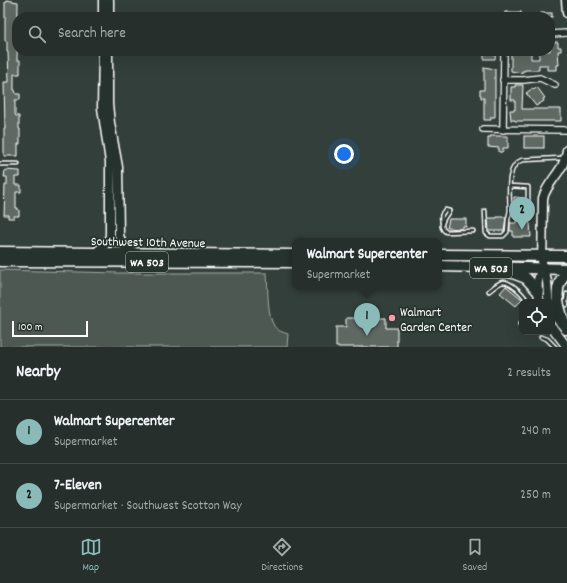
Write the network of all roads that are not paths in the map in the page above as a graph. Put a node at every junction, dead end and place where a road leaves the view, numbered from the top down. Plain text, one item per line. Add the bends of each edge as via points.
1 (103, 0) edge
2 (109, 0) edge
3 (566, 0) edge
4 (103, 12) edge
5 (108, 12) edge
6 (567, 13) edge
7 (567, 33) edge
8 (555, 34) edge
9 (103, 56) edge
10 (108, 56) edge
11 (504, 56) edge
12 (503, 80) junction
13 (555, 84) dead end
14 (483, 130) dead end
15 (503, 130) junction
16 (567, 130) edge
17 (567, 155) edge
18 (0, 164) edge
19 (18, 164) dead end
20 (510, 186) junction
21 (449, 211) dead end
22 (485, 211) dead end
23 (510, 211) junction
24 (473, 232) dead end
25 (0, 252) edge
26 (95, 253) junction
27 (137, 254) junction
28 (292, 255) edge
29 (442, 255) edge
30 (542, 256) junction
31 (567, 256) edge
32 (0, 261) edge
33 (292, 262) edge
34 (442, 266) edge
35 (498, 268) junction
36 (542, 269) junction
37 (567, 271) edge
38 (489, 291) dead end
39 (538, 291) junction
40 (567, 294) edge
41 (525, 299) edge
42 (539, 299) edge
43 (548, 299) edge
44 (567, 305) edge
45 (555, 315) edge
46 (566, 330) edge
47 (555, 331) edge
48 (541, 337) dead end
49 (555, 347) edge
50 (567, 347) edge

1 - 4 street
2 - 5 street
3 - 6 street
7 - 8 street
9 - 26 street via 102,108 110,162 110,235 108,242
10 - 27 street via 108,104 118,167 119,236 122,244
11 - 12 street
12 - 13 street via 540,78
12 - 15 street
14 - 15 street
15 - 16 street
17 - 20 lane via 559,159 519,160 512,168
17 - 30 street via 544,193
18 - 19 lane
20 - 23 lane
20 - 23 lane via 528,187 528,212
21 - 24 lane via 442,222 442,228 446,232
22 - 23 lane via 485,231 490,236 506,234
25 - 26 highway, Southwest 10th Avenue / WA 503
26 - 27 highway, Southwest 10th Avenue / WA 503
27 - 28 highway, Southwest 10th Avenue / WA 503
29 - 30 highway, WA 503
30 - 31 highway, WA 503
30 - 36 street
32 - 33 highway, Southwest 10th Avenue / WA 503
34 - 35 highway, WA 503
35 - 36 highway, WA 503
35 - 39 highway via 523,276
36 - 37 highway, WA 503
36 - 39 street via 538,276
36 - 43 street via 547,276
37 - 46 highway via 560,281 557,294
38 - 41 lane via 499,283 508,283
39 - 42 street
40 - 44 lane
45 - 46 street
47 - 50 street
48 - 49 lane

